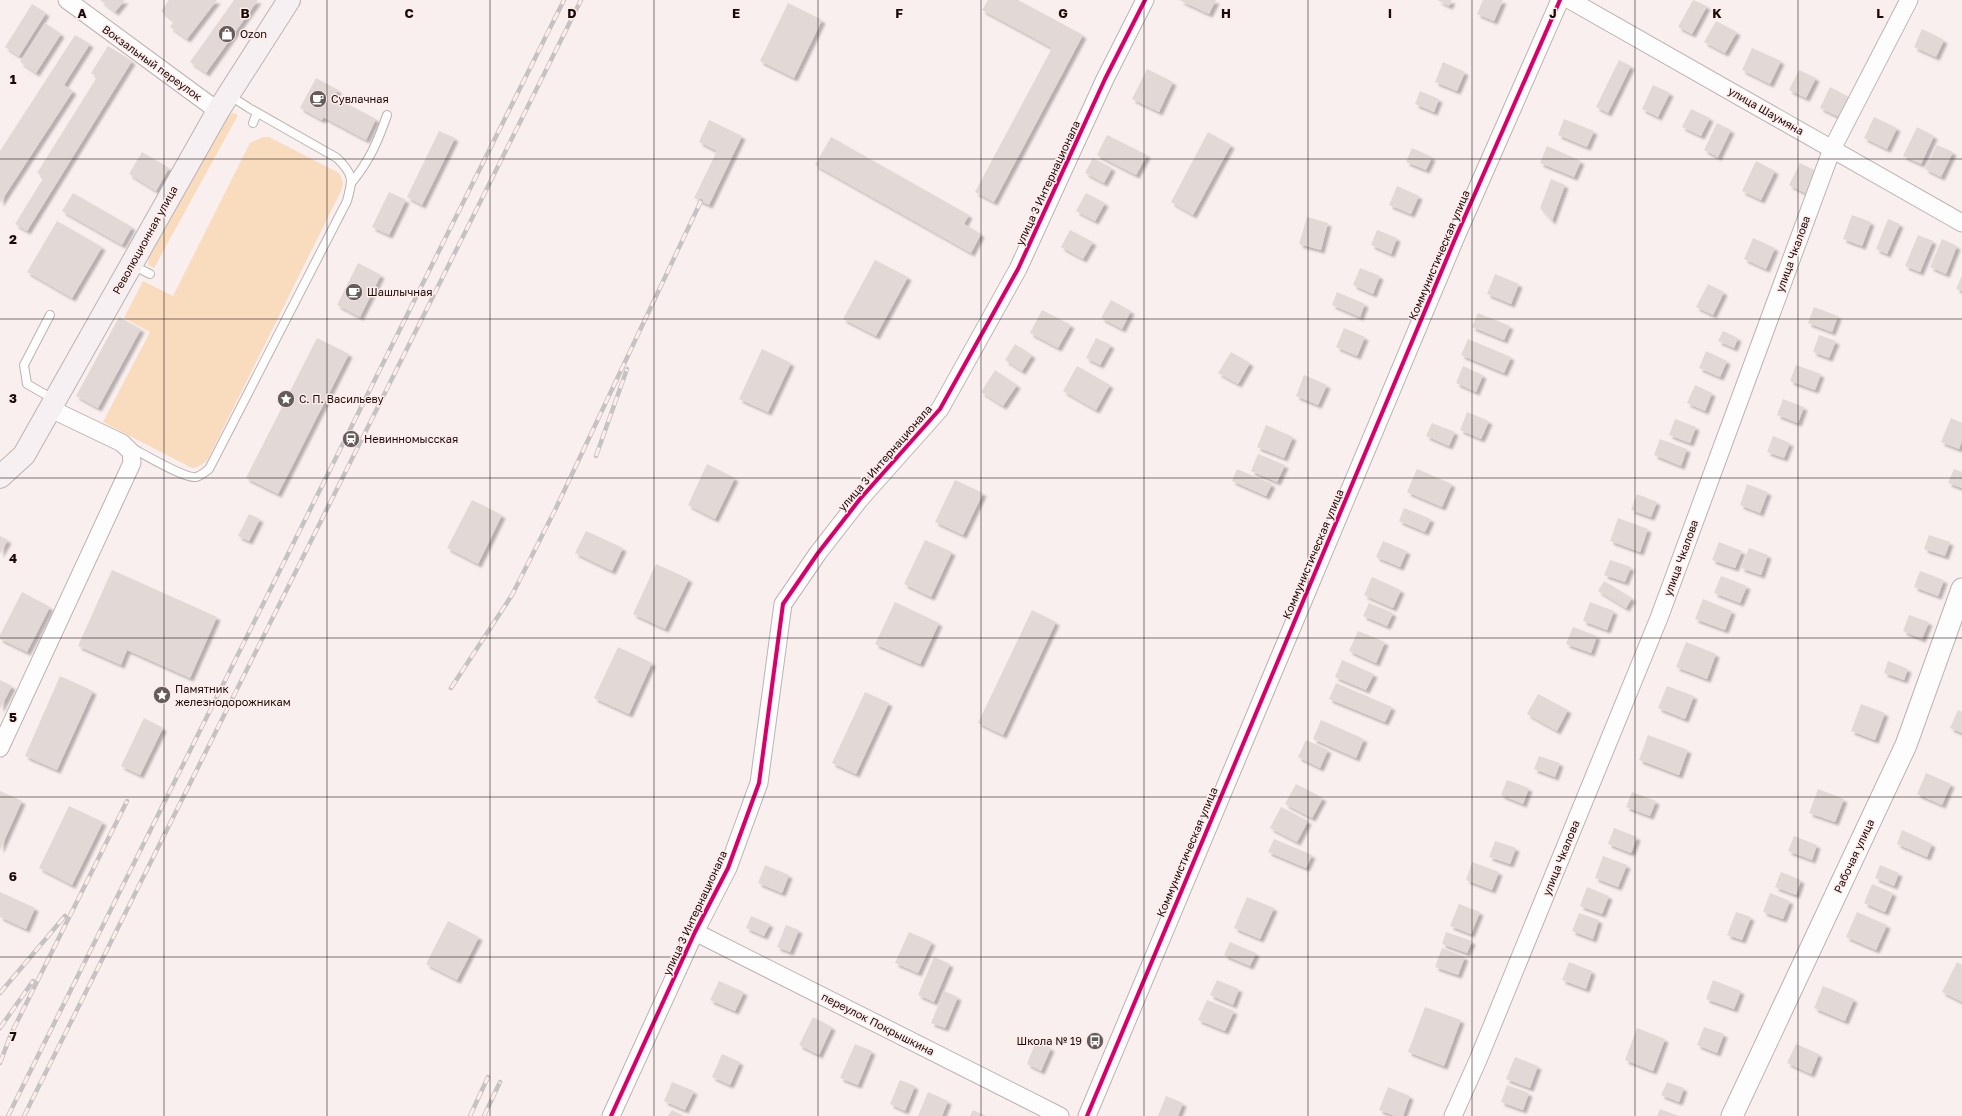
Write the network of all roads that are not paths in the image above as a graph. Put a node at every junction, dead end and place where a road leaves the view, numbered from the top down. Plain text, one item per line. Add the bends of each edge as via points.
1 (67, 0) edge
2 (289, 0) edge
3 (1145, 0) edge
4 (1560, 0) edge
5 (1570, 0) edge
6 (1909, 0) edge
7 (223, 103) junction
8 (257, 113) junction
9 (387, 115) dead end
10 (253, 123) dead end
11 (1832, 149) junction
12 (352, 182) junction
13 (1962, 222) edge
14 (131, 264) junction
15 (150, 274) dead end
16 (50, 315) dead end
17 (53, 405) junction
18 (122, 443) junction
19 (0, 477) edge
20 (1962, 589) edge
21 (0, 748) edge
22 (695, 932) junction
23 (612, 1116) edge
24 (1060, 1116) edge
25 (1087, 1116) edge
26 (1453, 1116) edge
27 (1732, 1116) edge

1 - 7 street, Вокзальный переулок
2 - 7 main road, Революционная улица
3 - 22 street, улица 3 Интернационала via 1105,79 1018,269 940,409 860,499 783,604 758,783 728,868
4 - 25 street, Коммунистическая улица via 1452,246
5 - 11 street, улица Шаумяна
6 - 11 street, улица Чкалова
7 - 8 lane
7 - 14 main road, Революционная улица
8 - 10 lane
8 - 12 lane via 337,158 348,169
9 - 12 lane via 374,150
11 - 13 street, улица Шаумяна
11 - 26 street, улица Чкалова via 1659,618
12 - 18 lane via 347,201 209,469 195,477 184,475
14 - 15 lane
14 - 17 main road, Революционная улица
16 - 17 lane via 24,366 27,384
17 - 18 street
17 - 19 main road, Революционная улица via 24,455
18 - 21 street via 131,452 132,463
20 - 27 street, Рабочая улица via 1906,745
22 - 23 street, улица 3 Интернационала
22 - 24 street, переулок Покрышкина

